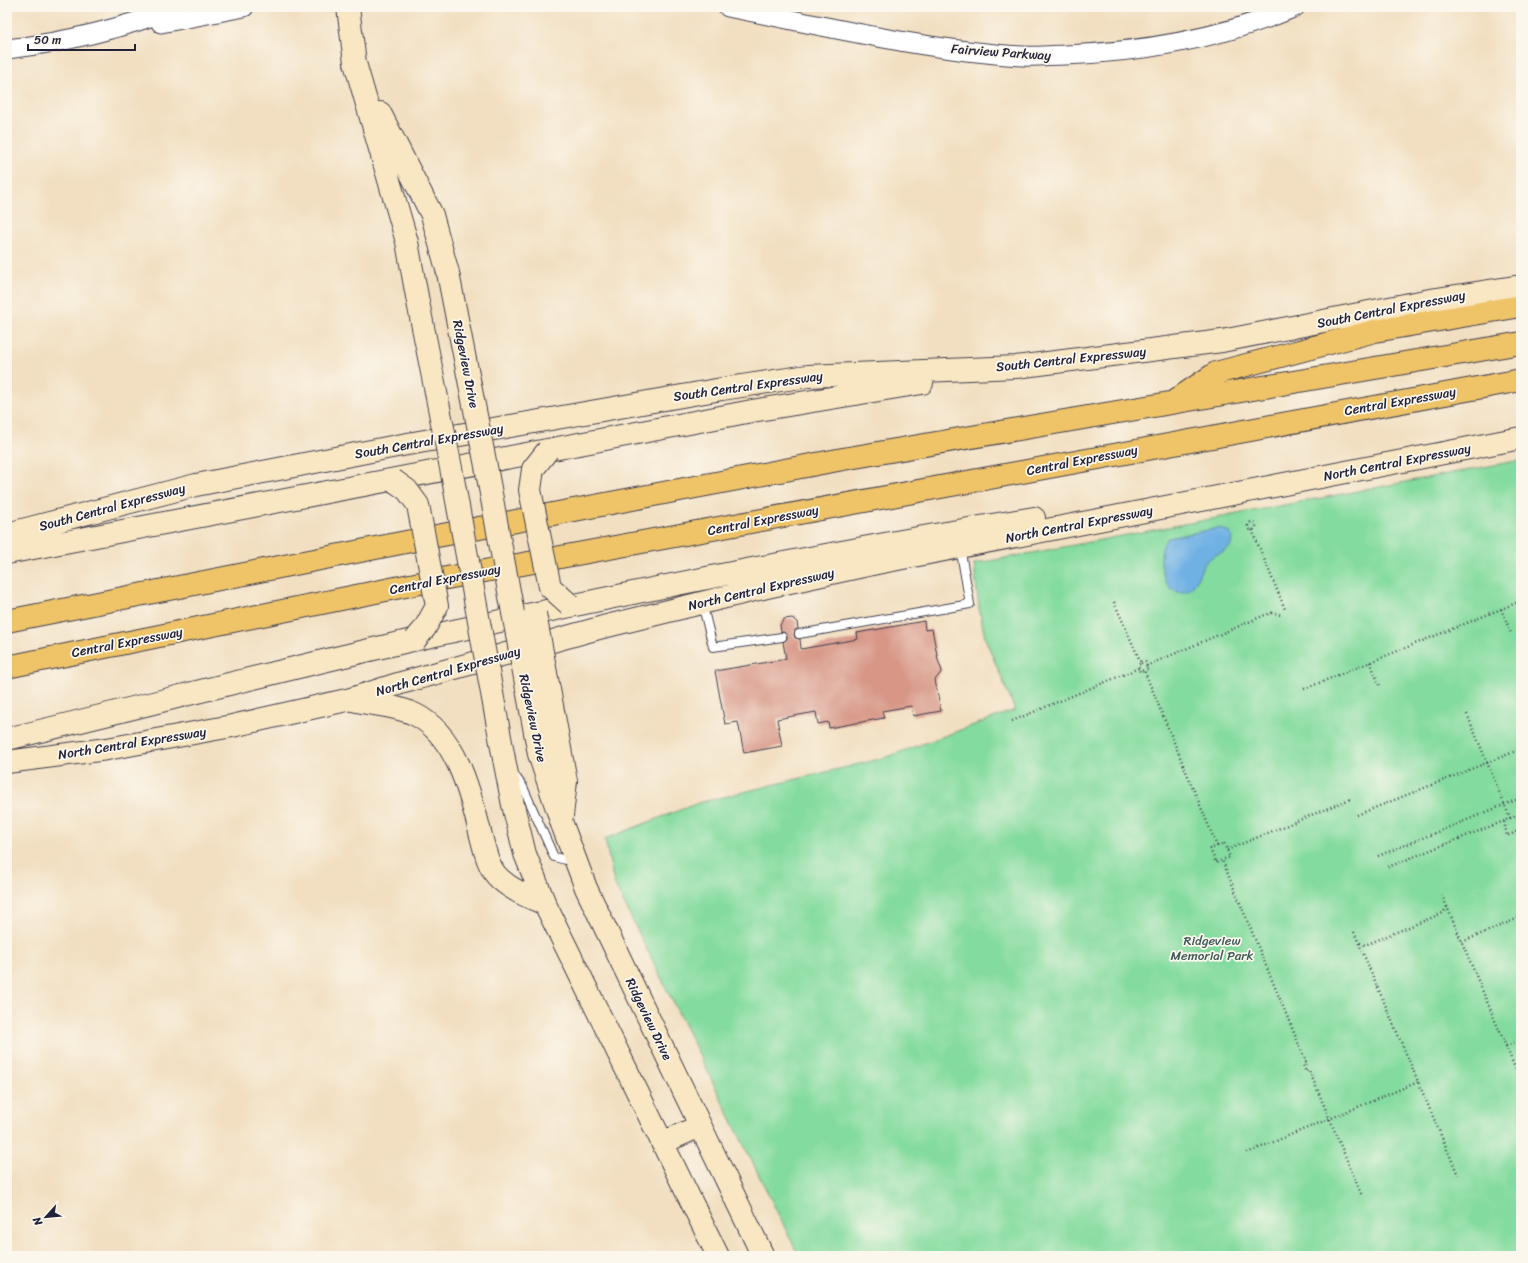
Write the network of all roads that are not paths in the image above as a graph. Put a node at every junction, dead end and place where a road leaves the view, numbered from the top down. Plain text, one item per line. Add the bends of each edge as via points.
1 (178, 7) edge
2 (244, 7) edge
3 (348, 7) edge
4 (728, 7) edge
5 (1295, 7) edge
6 (93, 35) junction
7 (7, 49) edge
8 (355, 63) junction
9 (1521, 286) edge
10 (1521, 306) edge
11 (1521, 343) edge
12 (1016, 367) junction
13 (1521, 380) edge
14 (1171, 404) junction
15 (1521, 438) edge
16 (548, 450) junction
17 (485, 461) junction
18 (451, 468) junction
19 (393, 480) junction
20 (1199, 500) junction
21 (7, 534) edge
22 (960, 547) junction
23 (7, 553) edge
24 (702, 603) junction
25 (570, 605) junction
26 (535, 614) junction
27 (514, 618) junction
28 (7, 620) edge
29 (480, 626) junction
30 (799, 634) dead end
31 (782, 637) dead end
32 (415, 640) junction
33 (7, 667) edge
34 (352, 699) junction
35 (7, 739) edge
36 (504, 759) junction
37 (7, 762) edge
38 (562, 824) junction
39 (576, 862) junction
40 (545, 904) junction
41 (700, 1126) junction
42 (662, 1144) junction
43 (718, 1256) edge
44 (763, 1256) edge

1 - 6 street via 139,22
2 - 6 street
3 - 8 main road, Ridgeview Drive
4 - 5 street, Fairview Parkway via 920,44 1031,56 1086,54 1150,47 1236,29
6 - 7 street
8 - 17 main road, Ridgeview Drive, bridge via 432,216 448,273
8 - 18 main road, Ridgeview Drive, bridge via 407,242
9 - 12 main road, South Central Expressway via 1430,300 1222,341
10 - 14 highway via 1375,331 1216,373
11 - 14 highway
12 - 16 main road via 752,411
12 - 21 main road, South Central Expressway via 808,376 722,388 196,485
13 - 33 highway, Central Expressway via 425,582
14 - 28 highway via 820,463
15 - 20 main road, North Central Expressway
16 - 17 main road
16 - 25 main road, bridge via 533,469 530,490 550,587
17 - 18 main road
17 - 27 main road, Ridgeview Drive, bridge
18 - 19 main road
18 - 29 main road, Ridgeview Drive, bridge
19 - 23 main road
19 - 32 main road, bridge via 407,490 418,505 437,606
20 - 22 main road, North Central Expressway
20 - 25 main road via 1132,502 926,535
22 - 24 main road, North Central Expressway via 767,586
22 - 30 lane via 970,604
24 - 31 lane via 713,647
24 - 34 main road, North Central Expressway via 588,631
25 - 26 main road
26 - 27 main road
26 - 38 main road, bridge via 566,781
27 - 29 main road
27 - 38 main road, Ridgeview Drive, bridge via 539,754
29 - 32 main road
29 - 36 main road, Ridgeview Drive, bridge
32 - 35 main road
34 - 37 main road, North Central Expressway via 232,726 107,749
34 - 40 main road via 392,706 415,714 434,729 451,750 474,809 486,857 498,879 517,892
36 - 39 lane via 523,787 554,857
36 - 40 main road, Ridgeview Drive via 525,854
38 - 39 main road, Ridgeview Drive
39 - 41 main road, Ridgeview Drive via 586,888
40 - 42 main road, Ridgeview Drive
41 - 42 main road
41 - 44 main road, Ridgeview Drive
42 - 43 main road, Ridgeview Drive

